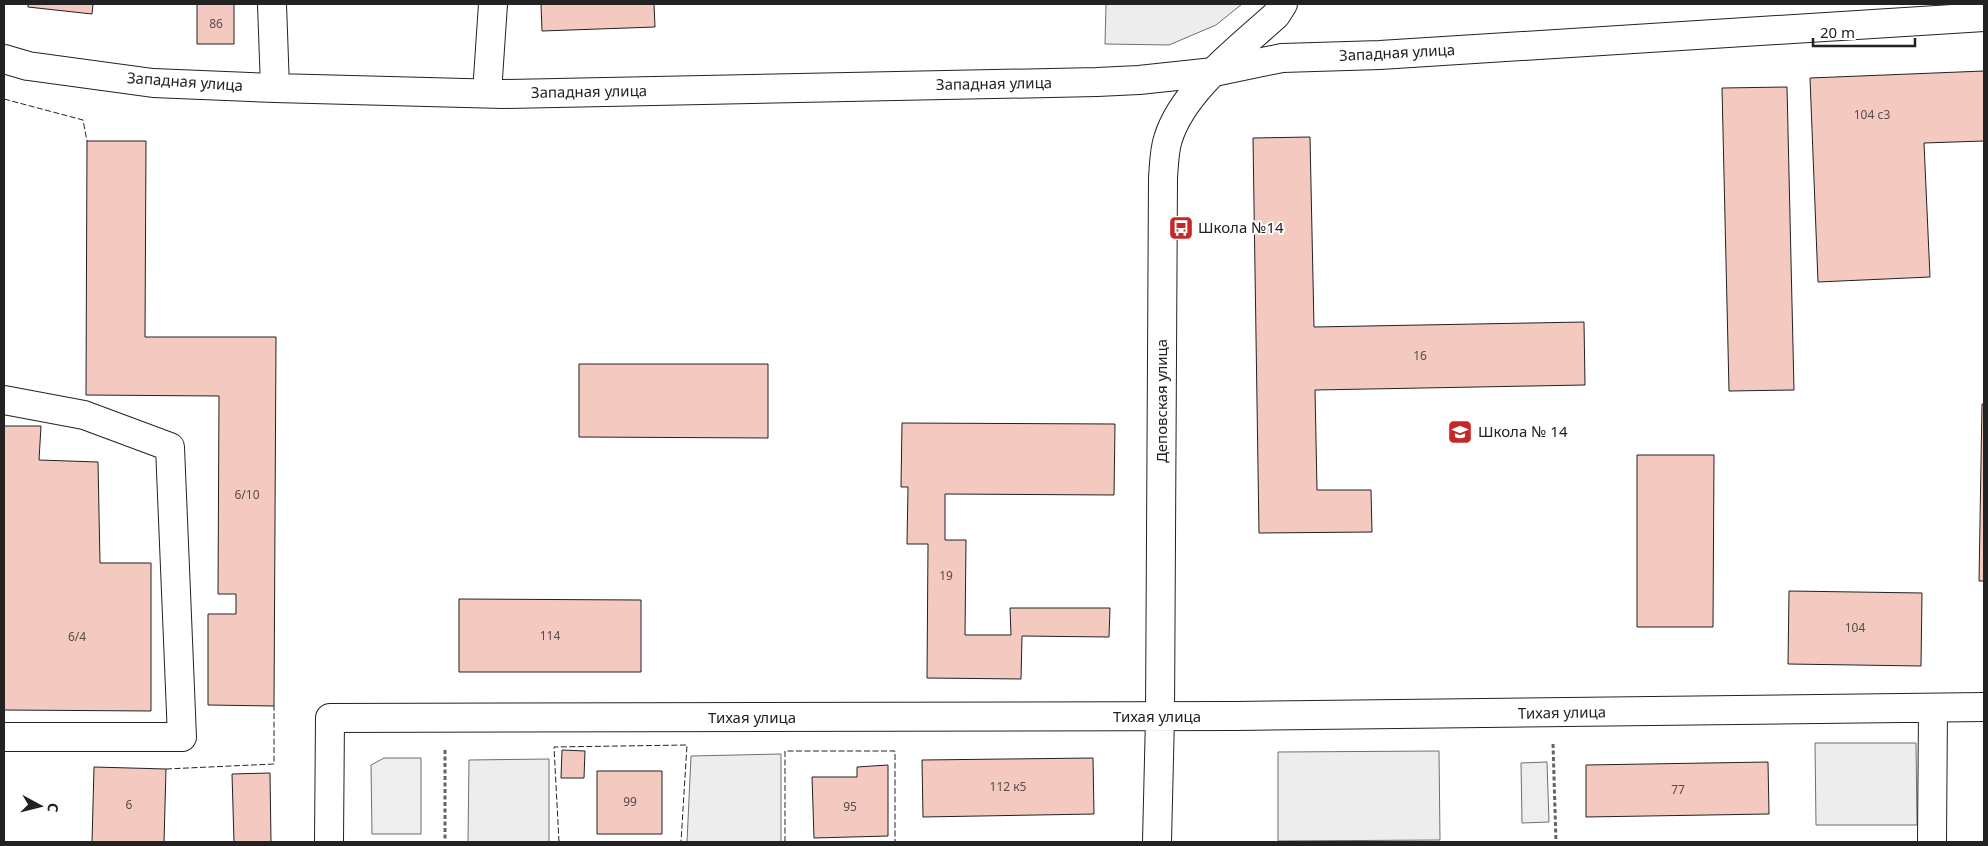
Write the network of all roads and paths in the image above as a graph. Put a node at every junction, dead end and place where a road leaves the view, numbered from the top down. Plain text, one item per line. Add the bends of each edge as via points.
1 (272, 4) edge
2 (493, 4) edge
3 (1283, 4) edge
4 (1984, 18) edge
5 (4, 59) edge
6 (1214, 72) junction
7 (275, 88) junction
8 (487, 93) junction
9 (4, 400) edge
10 (1984, 707) edge
11 (1933, 708) junction
12 (1160, 717) junction
13 (4, 737) edge
14 (1553, 744) dead end
15 (445, 748) dead end
16 (330, 842) edge
17 (445, 842) edge
18 (1157, 842) edge
19 (1556, 842) edge
20 (1932, 842) edge

1 - 7 street
2 - 8 street
3 - 6 street, Деповская улица via 1276,15
4 - 6 street, Западная улица via 1403,54 1282,58
5 - 7 street, Западная улица via 28,66 153,82
6 - 8 street, Западная улица via 1139,80
6 - 12 street, Деповская улица via 1181,110 1168,140 1163,178
7 - 8 street, Западная улица
9 - 13 street via 84,415 170,447 182,737
10 - 11 street, Тихая улица
11 - 12 street, Тихая улица
11 - 20 street
12 - 16 street, Тихая улица via 330,718
12 - 18 street, Деповская улица
14 - 19 path
15 - 17 path

